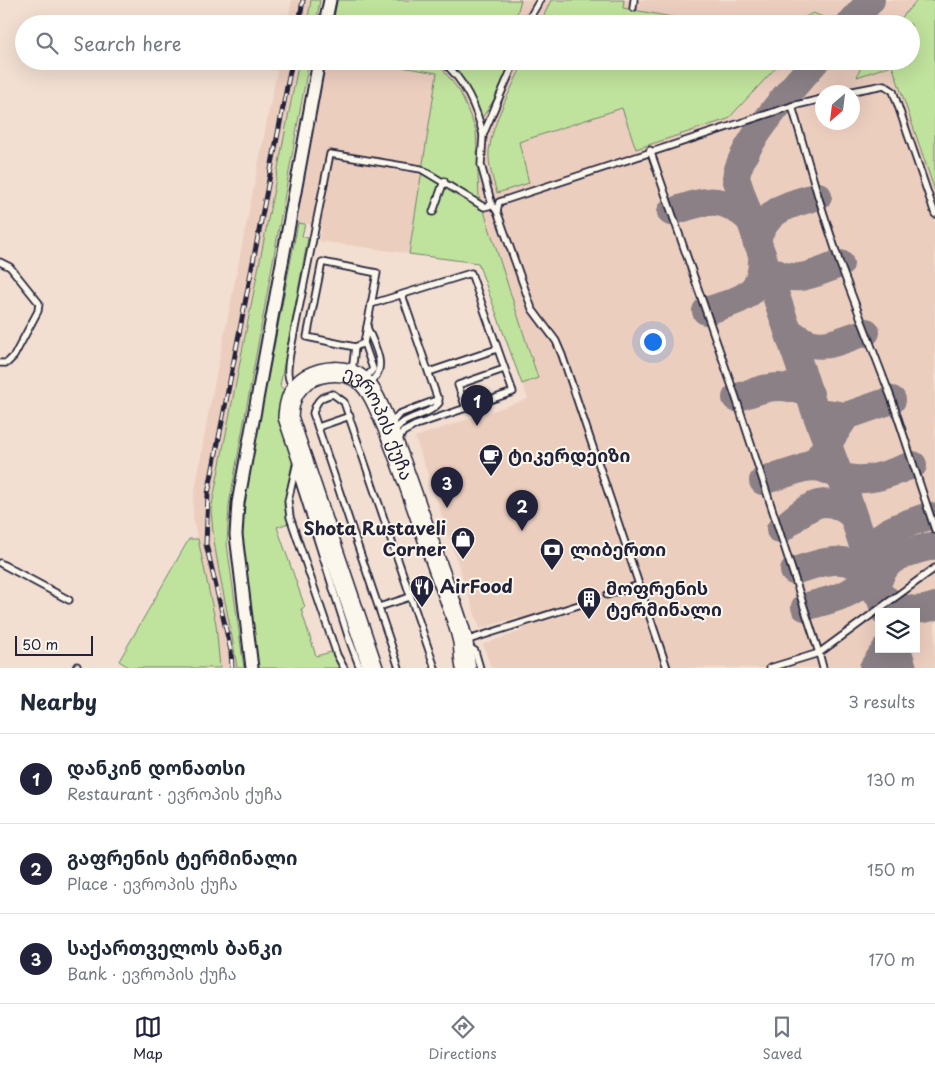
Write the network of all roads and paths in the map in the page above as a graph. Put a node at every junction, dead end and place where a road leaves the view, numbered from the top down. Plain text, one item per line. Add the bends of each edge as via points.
1 (330, 0) edge
2 (540, 0) edge
3 (634, 0) edge
4 (633, 8) dead end
5 (327, 15) edge
6 (531, 15) edge
7 (316, 70) edge
8 (450, 70) edge
9 (511, 70) edge
10 (860, 90) edge
11 (815, 100) edge
12 (792, 106) junction
13 (483, 135) junction
14 (650, 150) junction
15 (444, 181) junction
16 (492, 205) junction
17 (497, 211) junction
18 (433, 212) dead end
19 (935, 214) edge
20 (0, 262) edge
21 (402, 295) junction
22 (371, 304) junction
23 (367, 327) junction
24 (364, 343) junction
25 (355, 348) junction
26 (498, 349) junction
27 (0, 363) edge
28 (504, 369) junction
29 (429, 372) junction
30 (360, 380) junction
31 (295, 390) junction
32 (439, 399) junction
33 (466, 408) junction
34 (350, 416) junction
35 (318, 427) junction
36 (392, 438) junction
37 (299, 451) junction
38 (296, 472) junction
39 (935, 530) edge
40 (0, 563) edge
41 (935, 568) edge
42 (640, 585) junction
43 (410, 596) junction
44 (607, 596) dead end
45 (69, 600) dead end
46 (588, 602) dead end
47 (379, 607) junction
48 (463, 642) junction
49 (819, 653) junction
50 (252, 668) edge
51 (344, 668) edge
52 (360, 668) edge
53 (373, 668) edge
54 (399, 668) edge
55 (435, 668) edge
56 (466, 668) edge
57 (480, 668) edge
58 (667, 668) edge
59 (770, 668) edge
60 (824, 668) edge

1 - 5 street
2 - 6 lane
3 - 4 lane
7 - 50 street via 238,503 236,536
8 - 13 lane via 467,91
9 - 13 lane
10 - 19 lane via 884,85 893,91
11 - 12 lane
12 - 14 lane
12 - 39 lane via 840,264 892,400
13 - 16 lane via 481,165
14 - 17 lane via 499,202
14 - 49 lane via 736,398
15 - 16 lane via 484,207
15 - 18 lane
15 - 31 lane via 421,169 330,154 290,353 289,382
16 - 17 lane
17 - 42 lane via 532,309 556,341 562,355
20 - 27 lane via 10,267 39,303 38,311 14,356 7,363
21 - 22 lane
21 - 26 lane via 471,273
21 - 29 lane
22 - 23 lane
22 - 25 lane via 377,273 322,262 307,337
23 - 24 lane
23 - 30 lane via 380,366 378,377
24 - 25 lane
24 - 30 lane via 373,369
25 - 30 lane via 354,364
26 - 28 lane
26 - 29 lane
28 - 33 lane via 458,385
28 - 33 lane via 513,392
29 - 32 lane
30 - 31 main road, ევროპის ქუჩა via 328,372 314,375
30 - 36 main road, ევროპის ქუჩა via 378,405
31 - 37 main road via 288,402 288,417
32 - 36 lane via 433,410 402,422
32 - 36 lane via 399,414
33 - 36 lane via 409,428 399,438
34 - 35 lane
34 - 35 lane via 344,402 333,394 321,397 314,413
34 - 43 lane
35 - 47 lane
36 - 48 main road, ევროპის ქუჩა
37 - 38 lane
37 - 53 main road
38 - 51 lane via 288,501 290,517
38 - 52 lane
40 - 45 lane
41 - 49 lane
42 - 44 lane
42 - 58 lane
43 - 47 lane
43 - 55 lane
46 - 48 lane
47 - 54 lane
48 - 56 main road, ევროპის ქუჩა
48 - 57 lane via 475,651
49 - 59 lane
49 - 60 lane

